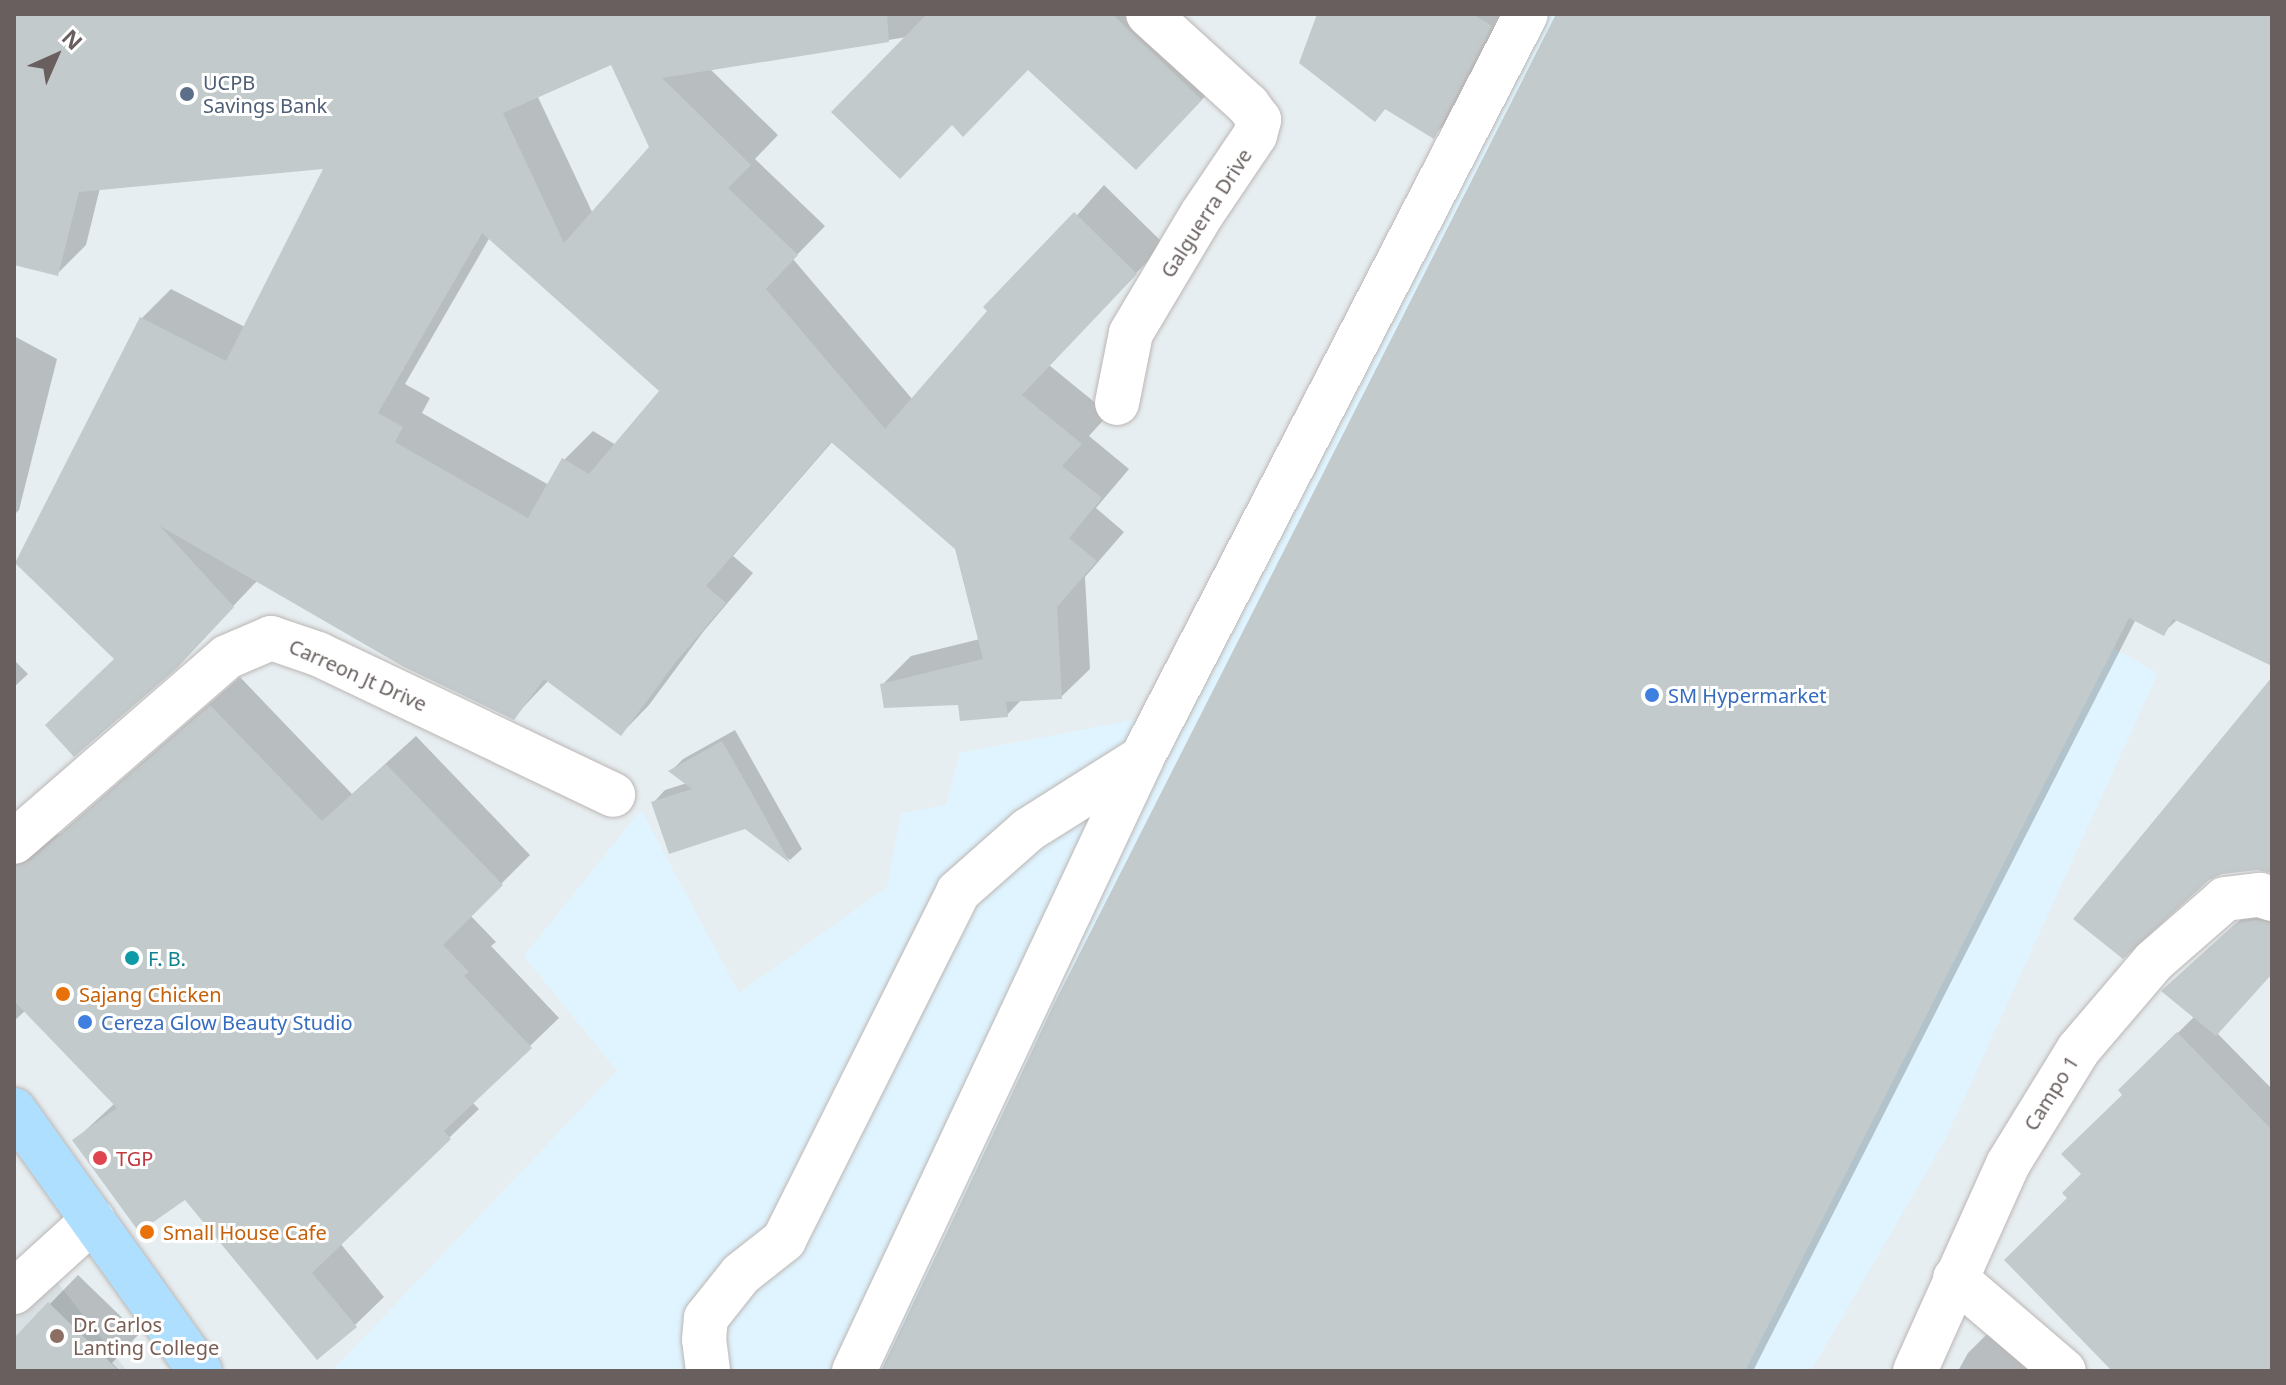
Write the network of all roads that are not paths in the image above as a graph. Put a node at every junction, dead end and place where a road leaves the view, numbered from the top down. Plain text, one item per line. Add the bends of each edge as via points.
1 (1148, 14) edge
2 (1526, 14) edge
3 (1117, 403) dead end
4 (1142, 758) junction
5 (613, 795) dead end
6 (14, 842) edge
7 (2272, 899) edge
8 (14, 1110) edge
9 (93, 1220) junction
10 (1955, 1278) junction
11 (14, 1292) edge
12 (200, 1371) edge
13 (708, 1371) edge
14 (854, 1371) edge
15 (1915, 1371) edge
16 (2064, 1371) edge

1 - 3 street, Galguerra Drive via 1259,120 1255,135 1131,333
2 - 4 street
4 - 13 street via 1028,830 958,892 784,1240 741,1274 706,1318
4 - 14 street
5 - 6 street, Carreon Jt Drive via 318,654 271,638 227,657
7 - 10 street, Campo 1 via 2225,899 2154,961 2078,1050 2008,1164
8 - 9 main road
9 - 11 street
9 - 12 main road
10 - 15 street, Campo 1
10 - 16 street

